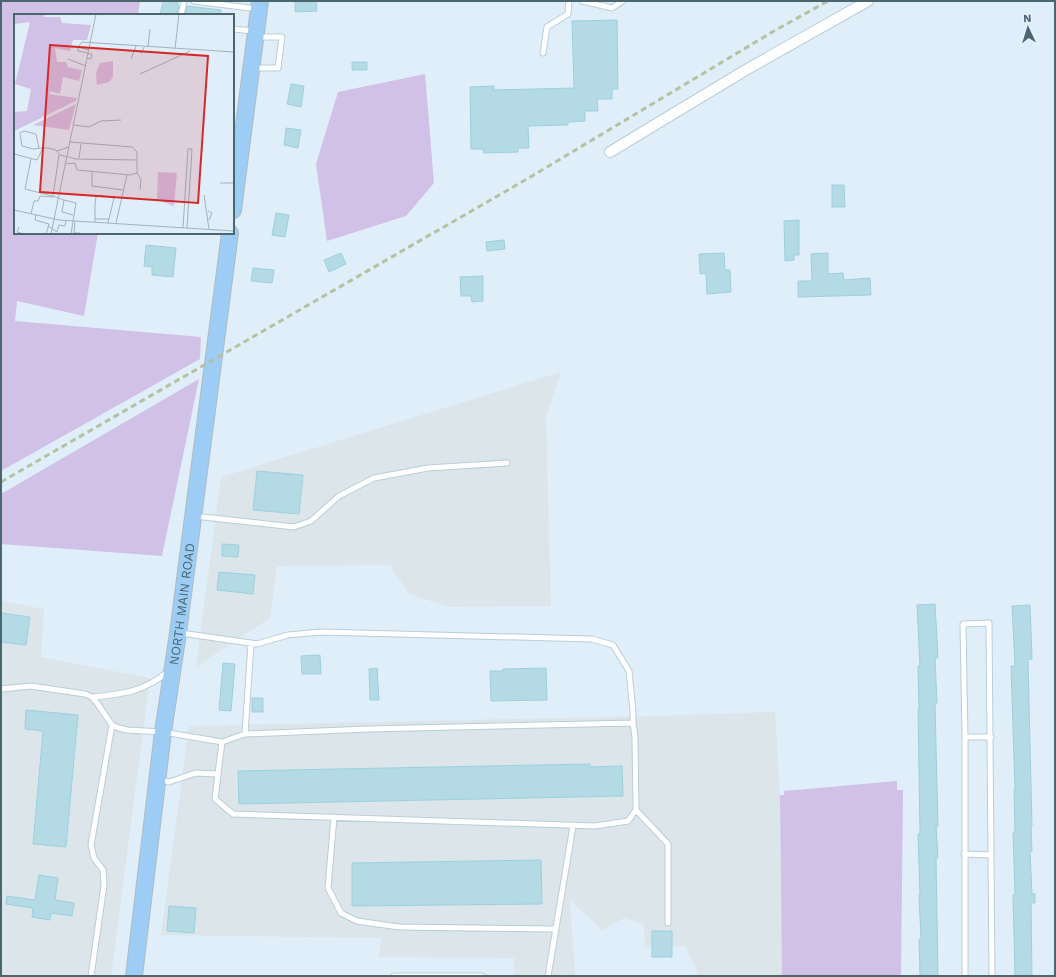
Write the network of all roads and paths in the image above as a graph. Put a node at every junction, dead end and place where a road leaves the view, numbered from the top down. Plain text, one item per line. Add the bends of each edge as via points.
1 (184, 1) edge
2 (194, 1) edge
3 (569, 1) edge
4 (582, 1) edge
5 (623, 1) edge
6 (868, 1) edge
7 (259, 5) edge
8 (181, 14) edge
9 (234, 29) edge
10 (256, 34) junction
11 (543, 53) dead end
12 (251, 68) junction
13 (610, 152) dead end
14 (234, 200) edge
15 (230, 234) edge
16 (507, 462) dead end
17 (193, 516) junction
18 (178, 633) junction
19 (251, 643) junction
20 (173, 668) junction
21 (1, 688) edge
22 (92, 697) junction
23 (632, 723) junction
24 (112, 725) junction
25 (163, 732) junction
26 (245, 734) junction
27 (965, 737) junction
28 (991, 737) junction
29 (222, 742) junction
30 (218, 774) junction
31 (158, 779) junction
32 (636, 810) junction
33 (334, 817) junction
34 (572, 826) junction
35 (964, 854) junction
36 (991, 855) junction
37 (668, 923) dead end
38 (555, 929) junction
39 (91, 976) edge
40 (134, 976) edge
41 (394, 976) edge
42 (482, 976) edge
43 (548, 976) edge
44 (965, 976) edge
45 (992, 976) edge

1 - 8 lane
2 - 7 lane
3 - 11 lane via 568,14 547,27
4 - 5 lane via 612,8
6 - 13 street via 724,82
7 - 10 main road
9 - 10 lane
10 - 12 main road
10 - 12 lane via 282,37 278,68
12 - 14 main road via 242,119
15 - 17 main road, NORTH MAIN ROAD
16 - 17 lane via 428,468 374,478 339,496 311,521 294,527
17 - 18 main road, NORTH MAIN ROAD
18 - 19 lane
18 - 20 main road, NORTH MAIN ROAD
19 - 23 lane via 257,644 288,635 321,632 592,639 613,645 629,671
19 - 26 lane
20 - 22 lane via 152,684 140,689
20 - 25 main road, NORTH MAIN ROAD
21 - 22 lane via 30,686
22 - 24 lane
23 - 26 lane
23 - 32 lane
24 - 25 lane via 127,730
24 - 39 lane via 91,845 94,858 103,870 104,885
25 - 29 lane
25 - 31 main road, NORTH MAIN ROAD
26 - 29 lane
27 - 28 lane
27 - 28 lane via 963,624 989,623
27 - 35 lane
28 - 36 lane
29 - 30 lane
30 - 31 lane via 196,773 169,782
30 - 33 lane via 215,799 233,814
31 - 40 main road, NORTH MAIN ROAD
32 - 34 lane via 628,821 595,826
32 - 37 lane via 668,844
33 - 34 lane
33 - 38 lane via 328,888 341,913 357,921 399,927
34 - 38 lane
35 - 36 lane
35 - 44 lane
36 - 45 lane
38 - 43 lane
41 - 42 lane

